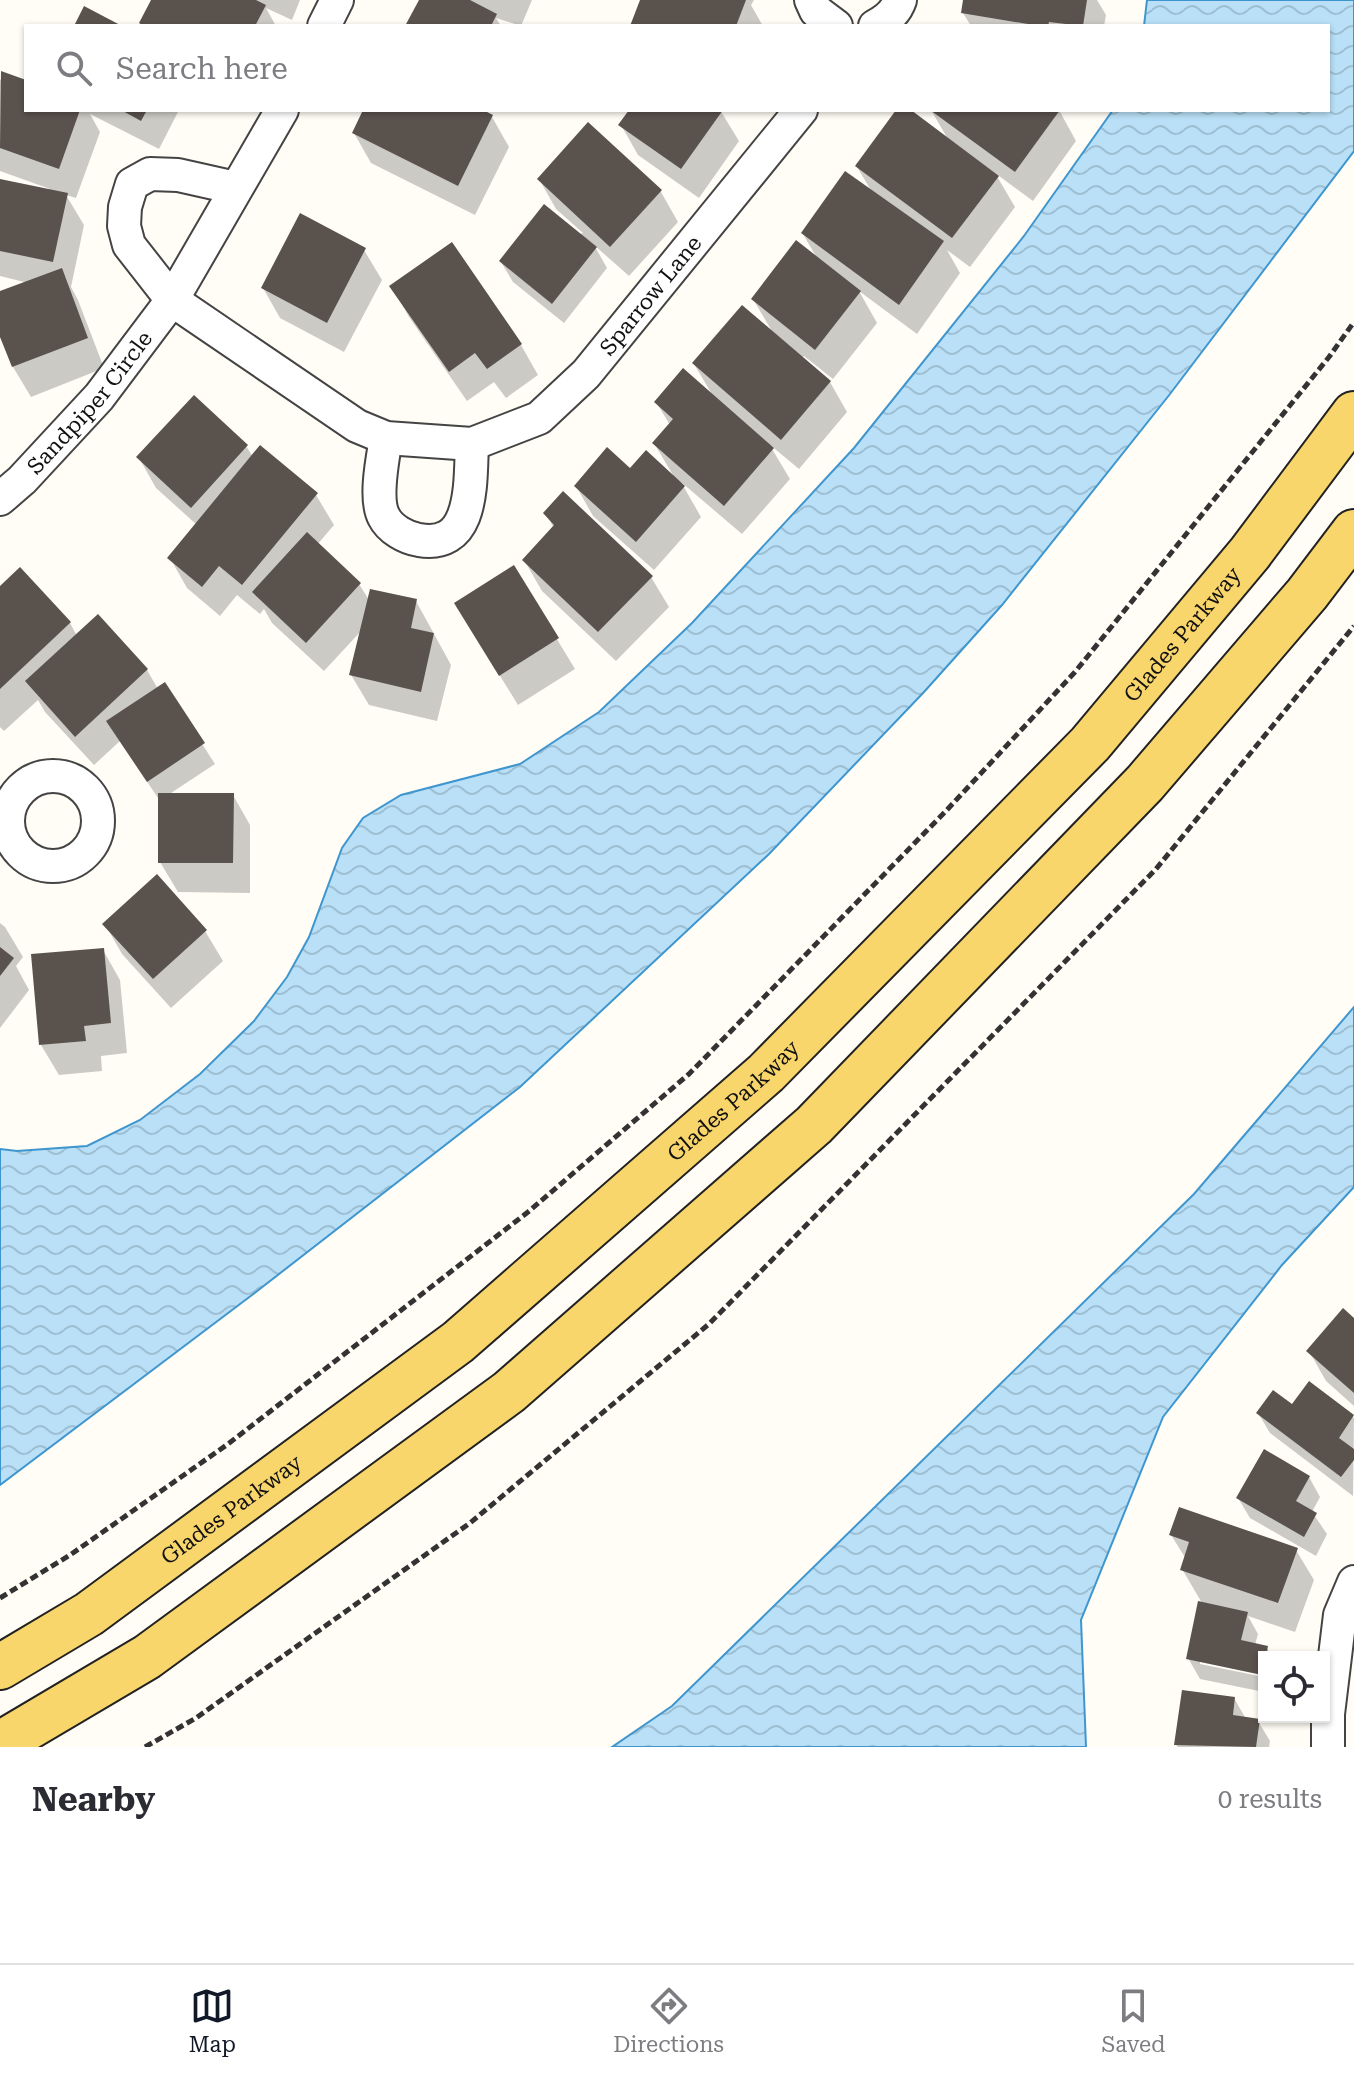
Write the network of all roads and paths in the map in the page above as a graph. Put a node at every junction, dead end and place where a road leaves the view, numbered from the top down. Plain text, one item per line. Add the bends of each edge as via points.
1 (337, 0) edge
2 (811, 0) edge
3 (900, 0) edge
4 (325, 24) edge
5 (833, 24) edge
6 (879, 24) edge
7 (281, 112) edge
8 (799, 112) edge
9 (236, 188) junction
10 (172, 300) junction
11 (1354, 322) edge
12 (1354, 414) edge
13 (386, 438) junction
14 (472, 444) junction
15 (0, 499) edge
16 (1354, 532) edge
17 (1354, 626) edge
18 (1354, 1582) edge
19 (0, 1598) edge
20 (0, 1667) edge
21 (0, 1744) edge
22 (145, 1747) edge
23 (1328, 1747) edge

1 - 4 street
2 - 5 street
3 - 6 street
7 - 9 street, Sandpiper Circle
8 - 14 street, Sparrow Lane via 586,374 539,418
9 - 10 street, Sandpiper Circle
9 - 10 street via 178,175 150,174 132,184 124,226 129,245
10 - 13 street, Sparrow Lane via 357,426
10 - 15 street, Sandpiper Circle via 99,397
11 - 19 path via 1075,672 689,1074 528,1212 228,1444
12 - 20 main road, Glades Parkway via 1250,553 1090,744 766,1073 458,1342 89,1614
13 - 14 street, Sparrow Lane
13 - 14 street via 379,486 384,517 405,538 432,542 455,531 468,508
16 - 21 main road via 1145,783 814,1125 509,1392 147,1657
17 - 22 path via 1156,869 709,1324 470,1523 196,1718
18 - 23 street via 1340,1615

